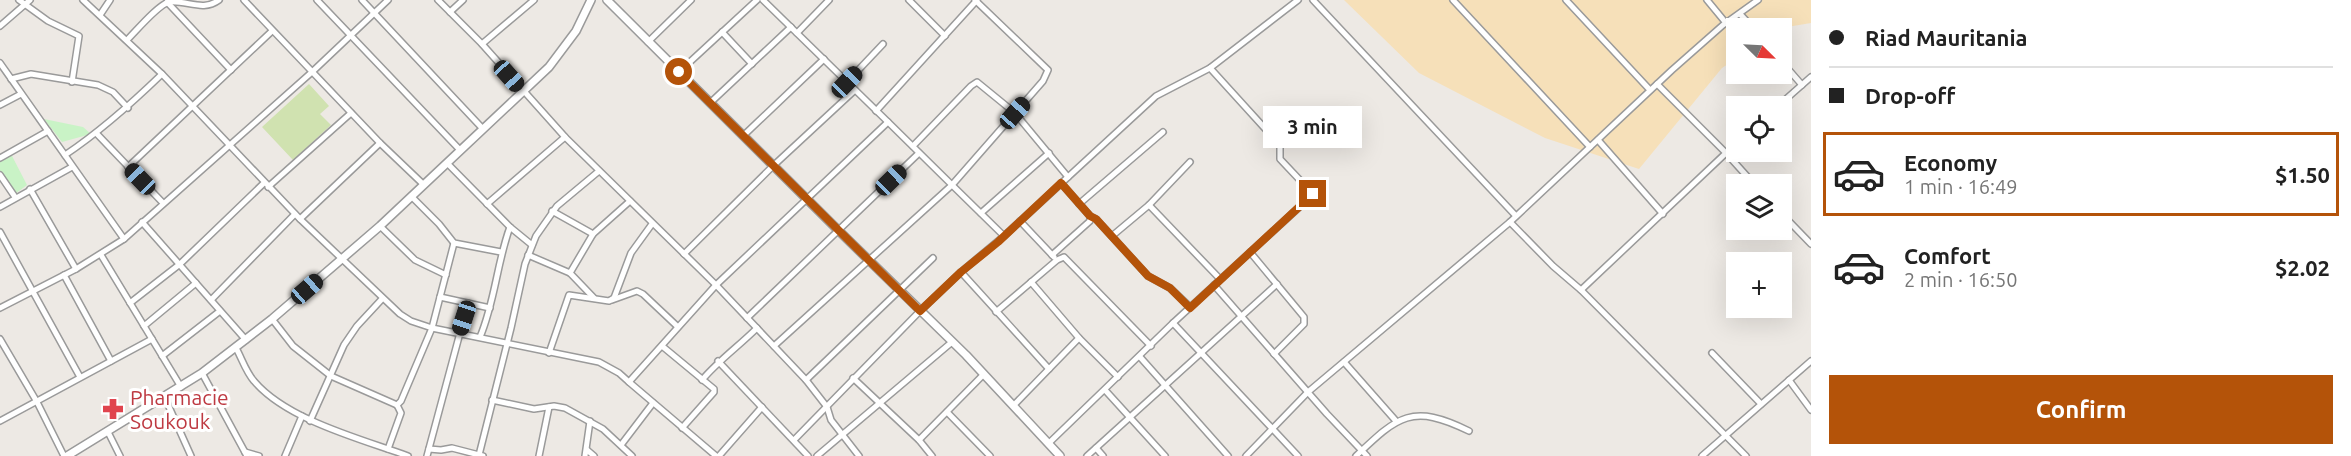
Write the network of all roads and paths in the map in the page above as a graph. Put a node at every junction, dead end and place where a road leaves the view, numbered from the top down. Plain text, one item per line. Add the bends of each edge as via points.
1 (19, 0) edge
2 (30, 0) edge
3 (83, 0) edge
4 (110, 0) edge
5 (177, 0) edge
6 (219, 0) edge
7 (244, 0) edge
8 (254, 0) edge
9 (317, 0) edge
10 (362, 0) edge
11 (388, 0) edge
12 (438, 0) edge
13 (463, 0) edge
14 (534, 0) edge
15 (591, 0) edge
16 (607, 0) edge
17 (691, 0) edge
18 (757, 0) edge
19 (763, 0) edge
20 (829, 0) edge
21 (909, 0) edge
22 (976, 0) edge
23 (1298, 0) edge
24 (1313, 0) edge
25 (1453, 0) edge
26 (1566, 0) edge
27 (1707, 0) edge
28 (1758, 0) edge
29 (167, 2) junction
30 (25, 6) junction
31 (254, 9) junction
32 (450, 12) junction
33 (375, 13) junction
34 (1740, 14) junction
35 (100, 15) junction
36 (1734, 18) edge
37 (1744, 18) edge
38 (1726, 23) joint
39 (0, 26) edge
40 (791, 27) junction
41 (272, 31) junction
42 (723, 32) junction
43 (797, 33) junction
44 (351, 36) junction
45 (945, 36) junction
46 (128, 39) junction
47 (648, 42) junction
48 (884, 44) dead end
49 (482, 45) junction
50 (824, 59) junction
51 (0, 63) edge
52 (752, 64) junction
53 (1210, 68) junction
54 (231, 70) junction
55 (312, 72) junction
56 (679, 72) junction
57 (162, 74) junction
58 (1792, 74) edge
59 (1811, 77) edge
60 (11, 79) junction
61 (72, 82) junction
62 (847, 82) junction
63 (1657, 84) junction
64 (1802, 85) junction
65 (855, 90) junction
66 (1650, 90) junction
67 (523, 91) junction
68 (21, 94) junction
69 (1789, 96) edge
70 (710, 103) junction
71 (0, 105) edge
72 (193, 106) junction
73 (128, 108) junction
74 (876, 111) junction
75 (351, 112) junction
76 (1015, 113) junction
77 (888, 122) junction
78 (483, 129) junction
79 (48, 131) junction
80 (1163, 132) dead end
81 (97, 134) junction
82 (743, 136) junction
83 (565, 137) junction
84 (1598, 140) junction
85 (381, 143) junction
86 (229, 144) junction
87 (912, 146) junction
88 (1590, 147) junction
89 (460, 150) junction
90 (919, 153) junction
91 (1048, 153) junction
92 (1726, 153) joint
93 (65, 155) junction
94 (0, 158) edge
95 (1190, 162) dead end
96 (1734, 162) edge
97 (447, 163) junction
98 (773, 166) junction
99 (72, 167) junction
100 (128, 167) junction
101 (599, 171) junction
102 (1745, 174) edge
103 (0, 175) edge
104 (1068, 177) junction
105 (1061, 183) junction
106 (266, 185) junction
107 (424, 185) junction
108 (952, 185) junction
109 (30, 189) junction
110 (1319, 189) dead end
111 (1313, 194) junction
112 (411, 196) junction
113 (15, 197) junction
114 (806, 199) junction
115 (630, 201) junction
116 (163, 203) junction
117 (487, 204) junction
118 (1079, 204) junction
119 (1149, 205) junction
120 (0, 207) edge
121 (552, 211) junction
122 (981, 213) junction
123 (1664, 214) junction
124 (1090, 216) junction
125 (1516, 216) junction
126 (297, 217) junction
127 (1020, 221) junction
128 (142, 222) junction
129 (1510, 222) junction
130 (652, 224) junction
131 (1792, 224) edge
132 (380, 226) junction
133 (510, 227) junction
134 (838, 230) junction
135 (0, 232) edge
136 (594, 234) junction
137 (1004, 236) junction
138 (1112, 236) junction
139 (124, 239) junction
140 (454, 243) junction
141 (1811, 244) edge
142 (532, 245) junction
143 (501, 252) junction
144 (1250, 252) junction
145 (684, 254) junction
146 (101, 255) junction
147 (528, 255) junction
148 (1055, 257) junction
149 (933, 258) dead end
150 (342, 259) junction
151 (869, 261) junction
152 (180, 264) junction
153 (76, 269) junction
154 (961, 272) junction
155 (570, 273) junction
156 (64, 275) junction
157 (446, 275) junction
158 (1220, 279) junction
159 (1031, 282) junction
160 (195, 283) junction
161 (716, 285) junction
162 (1214, 285) junction
163 (1277, 285) junction
164 (1581, 290) junction
165 (33, 291) junction
166 (899, 291) junction
167 (440, 297) junction
168 (382, 299) junction
169 (596, 299) junction
170 (211, 300) junction
171 (609, 301) junction
172 (130, 303) junction
173 (468, 303) junction
174 (0, 308) edge
175 (490, 308) junction
176 (1190, 308) junction
177 (220, 311) junction
178 (920, 311) junction
179 (996, 312) junction
180 (1243, 316) junction
181 (747, 318) junction
182 (272, 319) junction
183 (1173, 323) junction
184 (144, 326) junction
185 (678, 327) junction
186 (432, 328) junction
187 (757, 328) junction
188 (459, 333) junction
189 (480, 337) junction
190 (1079, 338) junction
191 (0, 339) edge
192 (152, 339) junction
193 (246, 340) junction
194 (952, 342) junction
195 (506, 344) junction
196 (662, 346) junction
197 (774, 346) junction
198 (1151, 346) junction
199 (237, 348) junction
200 (1203, 352) junction
201 (549, 353) junction
202 (1712, 353) dead end
203 (1274, 354) junction
204 (162, 356) junction
205 (1140, 357) junction
206 (1811, 360) edge
207 (111, 361) junction
208 (718, 361) junction
209 (1344, 362) junction
210 (1049, 369) junction
211 (202, 374) junction
212 (984, 375) junction
213 (331, 376) junction
214 (80, 377) junction
215 (1118, 377) junction
216 (852, 378) junction
217 (702, 380) junction
218 (806, 380) junction
219 (1789, 380) junction
220 (629, 382) junction
221 (1166, 385) junction
222 (181, 387) junction
223 (1105, 390) junction
224 (1308, 392) junction
225 (165, 398) junction
226 (492, 400) junction
227 (37, 402) junction
228 (653, 403) junction
229 (1761, 404) junction
230 (397, 405) junction
231 (879, 405) junction
232 (1014, 406) junction
233 (549, 407) junction
234 (762, 407) junction
235 (827, 407) junction
236 (1811, 410) edge
237 (948, 412) junction
238 (302, 416) junction
239 (1130, 419) junction
240 (310, 420) junction
241 (0, 421) edge
242 (590, 421) junction
243 (1396, 421) junction
244 (682, 428) junction
245 (1273, 429) junction
246 (1469, 431) dead end
247 (108, 432) junction
248 (843, 435) junction
249 (1726, 435) junction
250 (794, 440) junction
251 (919, 440) junction
252 (1048, 444) junction
253 (621, 445) junction
254 (1096, 448) junction
255 (388, 449) junction
256 (429, 449) junction
257 (1362, 450) junction
258 (586, 453) edge
259 (246, 454) edge
260 (66, 456) edge
261 (120, 456) edge
262 (192, 456) edge
263 (259, 456) edge
264 (285, 456) edge
265 (408, 456) edge
266 (427, 456) edge
267 (481, 456) edge
268 (539, 456) edge
269 (594, 456) edge
270 (632, 456) edge
271 (718, 456) edge
272 (808, 456) edge
273 (817, 456) edge
274 (859, 456) edge
275 (932, 456) edge
276 (990, 456) edge
277 (1060, 456) edge
278 (1087, 456) edge
279 (1103, 456) edge
280 (1165, 456) edge
281 (1228, 456) edge
282 (1246, 456) edge
283 (1298, 456) edge
284 (1356, 456) edge
285 (1367, 456) edge
286 (1702, 456) edge
287 (1746, 456) edge

1 - 30 street
2 - 30 street
3 - 35 street
4 - 35 street
5 - 6 street via 203,6
5 - 29 street
7 - 31 street
8 - 31 street
9 - 44 street
10 - 33 street
11 - 33 street
12 - 32 street
13 - 32 street
14 - 49 street
15 - 67 street via 563,50
16 - 47 street
17 - 47 street
18 - 42 street
19 - 40 street
20 - 43 street
21 - 45 street
22 - 45 street
22 - 76 street via 1048,70
23 - 53 street
24 - 125 street
25 - 88 street
26 - 66 street
27 - 38 street
28 - 34 street
29 - 46 street
29 - 54 street
30 - 39 street
30 - 61 street via 79,36
31 - 41 street
32 - 49 street
33 - 44 street
33 - 78 street
34 - 36 street
34 - 37 street
35 - 46 street
38 - 63 street
40 - 43 street
40 - 52 street
41 - 54 street
41 - 55 street
42 - 52 street
42 - 56 street
43 - 50 street
44 - 55 street
44 - 89 street
45 - 74 street
46 - 57 street
47 - 56 street
48 - 62 street
49 - 67 street
50 - 62 street
50 - 82 street
51 - 60 street
52 - 70 street
53 - 104 street via 1156,96
53 - 111 street via 1280,146 1280,159
54 - 72 street
55 - 75 street
55 - 86 street
56 - 70 street
57 - 72 street
57 - 73 street
58 - 64 street
59 - 64 street
60 - 61 street via 31,74
60 - 68 street
61 - 73 street via 108,89
62 - 65 street
63 - 66 street
63 - 92 street
64 - 69 street
65 - 74 street
65 - 98 street
66 - 84 street
67 - 78 street
67 - 83 street
68 - 71 street
68 - 79 street
70 - 82 street
72 - 86 street
72 - 100 street
73 - 81 street
74 - 77 street
75 - 85 street
75 - 106 street
76 - 87 street via 977,82
76 - 91 street
76 - 108 street
77 - 87 street
77 - 114 street
78 - 89 street
79 - 93 street
79 - 94 street
80 - 118 street
81 - 93 street
81 - 100 street
82 - 98 street
83 - 101 street
83 - 117 street
84 - 88 street
84 - 123 street
85 - 107 street
85 - 126 street
86 - 106 street
86 - 116 street
87 - 90 street
88 - 125 street
89 - 97 street
90 - 108 street
90 - 134 street
91 - 104 street
91 - 122 street
92 - 123 street
93 - 99 street
95 - 119 street
96 - 102 street
97 - 107 street
97 - 117 street
98 - 114 street
98 - 145 street
99 - 109 street
99 - 139 street
100 - 116 street
101 - 115 street
101 - 121 street
103 - 113 street
104 - 105 street
105 - 118 street
105 - 127 street
106 - 126 street
106 - 152 street
107 - 112 street
108 - 122 street
108 - 151 street
109 - 113 street
109 - 153 street
110 - 111 street
111 - 144 street
112 - 132 street
112 - 140 street
113 - 120 street
114 - 134 street
114 - 161 street
115 - 130 street
115 - 136 street
116 - 128 street
117 - 133 street
118 - 124 street
119 - 138 street
119 - 158 street
121 - 136 street
121 - 142 street
122 - 137 street
123 - 164 street
124 - 138 street
124 - 148 street via 1089,224
125 - 129 street
126 - 150 street
126 - 170 street
127 - 137 street
127 - 148 street
128 - 139 street
128 - 152 street
129 - 164 street
129 - 209 street
130 - 145 street
130 - 171 street via 631,253 617,293
131 - 141 street
132 - 150 street
132 - 157 street via 415,260
133 - 142 street
133 - 143 street
134 - 151 street
134 - 181 street
135 - 165 street
136 - 155 street
137 - 154 street
138 - 176 street via 1148,276 1170,288
139 - 146 street
140 - 143 street
140 - 157 street
142 - 147 street
143 - 175 street
144 - 158 street
144 - 163 street
145 - 161 street
146 - 153 street
146 - 172 street
147 - 155 street
147 - 195 street
148 - 159 street
148 - 198 street via 1068,259
149 - 166 street
150 - 168 street
150 - 182 street
151 - 166 street
151 - 197 street
152 - 160 street
152 - 172 street
153 - 156 street
154 - 178 street
154 - 179 street
155 - 169 street
156 - 165 street
156 - 207 street
157 - 167 street
158 - 162 street
159 - 179 street
159 - 190 street
160 - 170 street
160 - 184 street
161 - 181 street
161 - 185 street
162 - 176 street
162 - 180 street
163 - 180 street
163 - 203 street via 1305,321
164 - 249 street
165 - 174 street
165 - 214 street
166 - 178 street
166 - 218 street
167 - 173 street
167 - 186 street
168 - 186 street via 411,321
168 - 213 street via 348,339
169 - 171 street
169 - 201 street via 569,295
170 - 177 street
171 - 185 street via 637,291
172 - 184 street
173 - 175 street
173 - 188 street
175 - 189 street
176 - 183 street
177 - 193 street
177 - 204 street
178 - 194 street
178 - 216 street
179 - 210 street
180 - 200 street
180 - 203 street
181 - 187 street
182 - 193 street
182 - 213 street via 293,346
183 - 198 street
183 - 200 street
184 - 192 street
185 - 196 street
186 - 188 street
186 - 230 street
187 - 197 street
187 - 208 street
188 - 189 street
188 - 256 street
189 - 195 street
190 - 210 street
190 - 215 street
191 - 227 street
192 - 204 street
192 - 207 street
193 - 199 street
194 - 212 street
194 - 231 street
195 - 201 street
195 - 226 street
196 - 217 street
196 - 220 street
197 - 218 street
198 - 205 street
199 - 211 street
199 - 238 street via 256,383
200 - 221 street
200 - 245 street
201 - 220 street via 599,363
202 - 229 street
203 - 224 street
204 - 222 street
205 - 215 street
205 - 221 street
206 - 219 street
207 - 214 street
208 - 217 street
208 - 234 street
209 - 224 street
209 - 243 street
210 - 232 street
211 - 222 street
211 - 259 street
212 - 232 street
212 - 237 street
213 - 230 street
213 - 240 street
214 - 227 street
215 - 223 street
216 - 231 street
216 - 235 street
217 - 244 street via 714,392
218 - 235 street
219 - 229 street
219 - 236 street
220 - 228 street
221 - 239 street
221 - 281 street
222 - 225 street
223 - 239 street
223 - 252 street
224 - 245 street
224 - 257 street
225 - 247 street
225 - 262 street
226 - 233 street via 534,409
226 - 267 street
227 - 241 street
227 - 260 street
228 - 244 street
228 - 253 street
229 - 249 street
230 - 255 street via 401,413
231 - 248 street
231 - 251 street
232 - 252 street
233 - 242 street via 565,408
233 - 268 street
234 - 250 street
234 - 271 street
235 - 248 street
235 - 250 street
237 - 251 street
237 - 276 street
238 - 240 street
238 - 264 street
239 - 254 street
239 - 280 street
240 - 255 street
242 - 253 street
242 - 258 street
243 - 246 street via 1412,416 1434,417
243 - 257 street
244 - 271 street
245 - 282 street
245 - 283 street
247 - 260 street
247 - 261 street
248 - 273 street
248 - 274 street
249 - 286 street
249 - 287 street
250 - 272 street
251 - 275 street
252 - 277 street
253 - 270 street
254 - 278 street
254 - 279 street
255 - 265 street
256 - 266 street
256 - 267 street via 452,448
257 - 284 street
257 - 285 street
258 - 269 street
259 - 263 street

